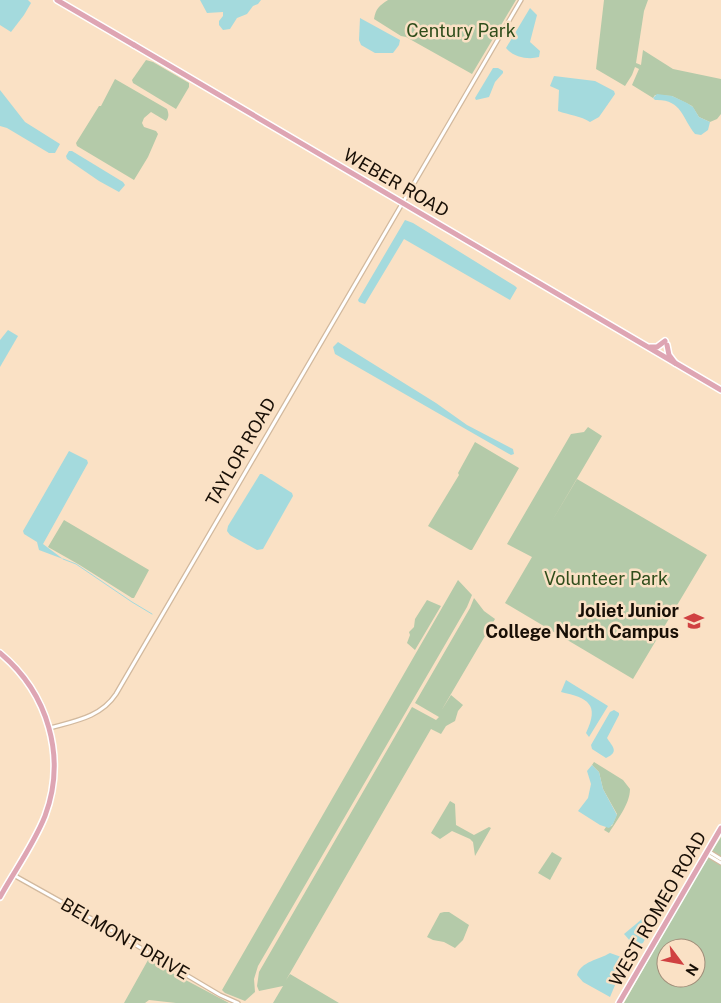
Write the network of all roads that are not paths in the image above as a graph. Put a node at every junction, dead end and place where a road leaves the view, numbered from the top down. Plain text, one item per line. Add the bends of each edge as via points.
1 (57, 0) edge
2 (521, 0) edge
3 (403, 202) junction
4 (645, 346) junction
5 (677, 365) junction
6 (721, 390) edge
7 (0, 653) edge
8 (50, 728) junction
9 (721, 828) edge
10 (707, 852) junction
11 (721, 861) edge
12 (13, 873) junction
13 (0, 896) edge
14 (238, 1003) edge
15 (619, 1003) edge

1 - 3 main road, WEBER ROAD
2 - 3 street, TAYLOR ROAD
3 - 4 main road, WEBER ROAD
3 - 8 street, TAYLOR ROAD via 116,694 95,714
4 - 5 main road, WEBER ROAD
4 - 5 main road via 657,347 666,343 669,356
5 - 6 main road, WEBER ROAD
7 - 8 main road via 27,680
8 - 12 main road via 54,753 51,795 39,830
9 - 10 main road, WEST ROMEO ROAD
10 - 11 street
10 - 15 main road, WEST ROMEO ROAD
12 - 13 main road
12 - 14 street, BELMONT DRIVE

